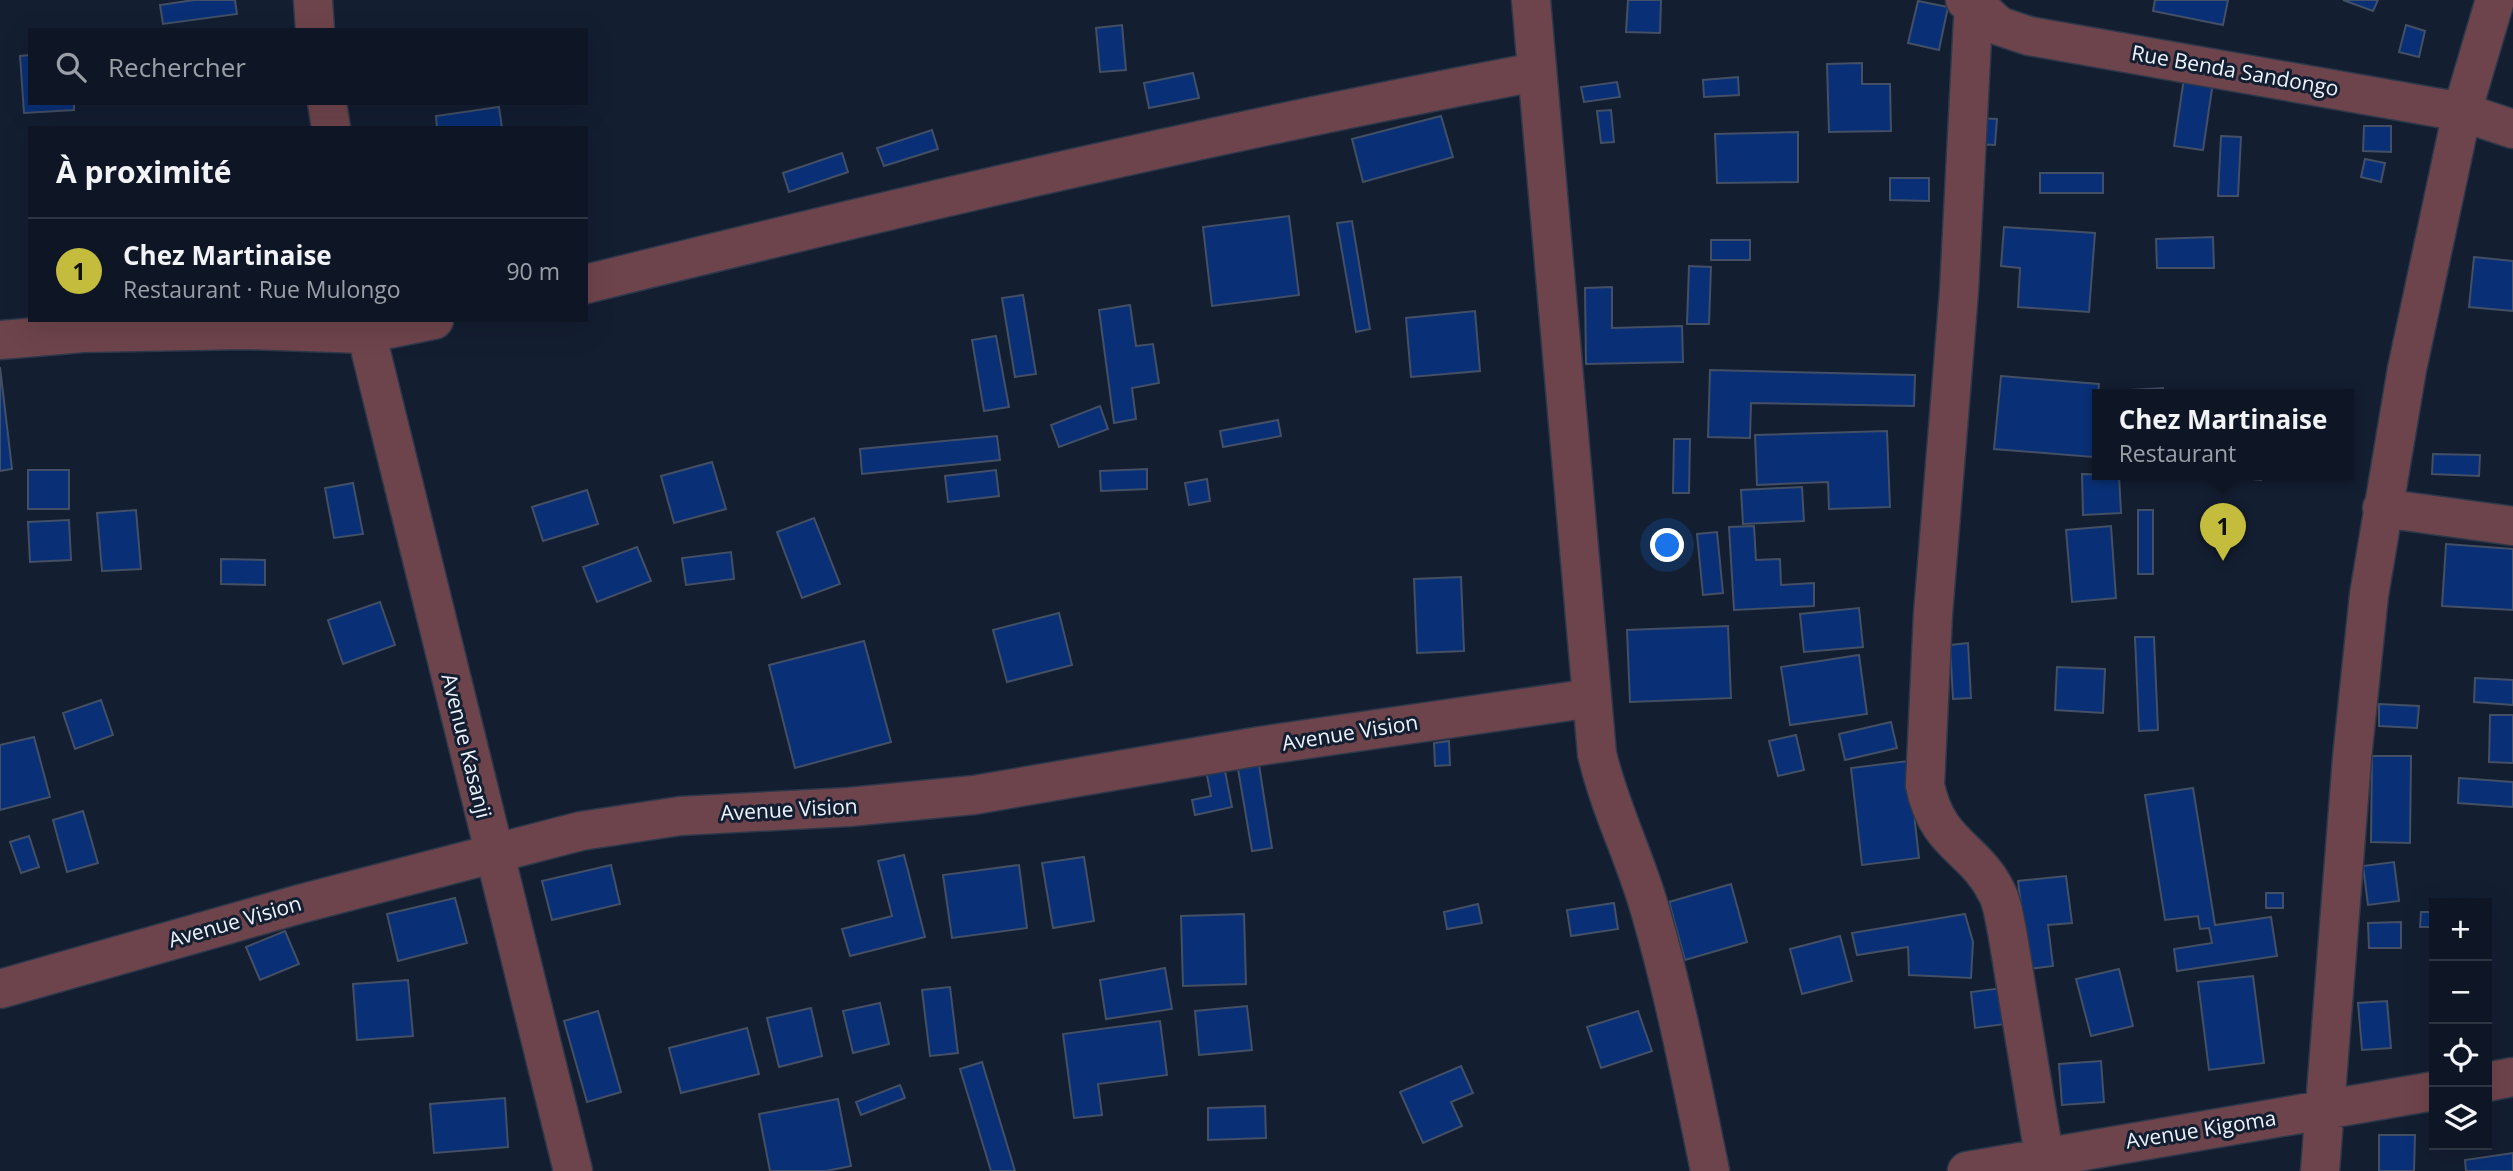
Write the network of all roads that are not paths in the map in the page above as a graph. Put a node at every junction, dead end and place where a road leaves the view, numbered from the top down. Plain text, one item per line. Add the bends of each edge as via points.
1 (313, 0) edge
2 (1531, 0) edge
3 (2495, 0) edge
4 (1971, 1) edge
5 (315, 28) edge
6 (1536, 72) junction
7 (327, 105) edge
8 (2462, 112) junction
9 (331, 126) edge
10 (2513, 129) edge
11 (588, 284) edge
12 (414, 322) edge
13 (364, 327) edge
14 (0, 340) edge
15 (2382, 508) junction
16 (2513, 526) edge
17 (1592, 698) junction
18 (493, 853) junction
19 (0, 989) edge
20 (2513, 1077) edge
21 (2492, 1081) edge
22 (2429, 1092) edge
23 (2326, 1110) junction
24 (2044, 1155) junction
25 (573, 1171) edge
26 (1710, 1171) edge
27 (1967, 1171) edge
28 (2320, 1171) edge

1 - 5 street
2 - 6 street
3 - 8 street
4 - 8 street, Rue Benda Sandongo via 1999,26 2029,36
4 - 24 street via 1959,291 1933,614 1925,785 1929,805 1944,834 1998,894
6 - 11 street via 1117,156
6 - 17 street
7 - 9 street
8 - 10 street, Rue Benda Sandongo
8 - 15 street
12 - 13 street
13 - 14 street via 83,333
13 - 18 street, Avenue Kasanji
15 - 16 street
15 - 23 street via 2351,758
17 - 18 street, Avenue Vision via 1260,746 974,795 680,816 581,831
17 - 26 street via 1602,778 1651,912
18 - 19 street, Avenue Vision
18 - 25 street, Avenue Kasanji
20 - 21 street
22 - 23 street, Avenue Kigoma
23 - 24 street, Avenue Kigoma
23 - 28 street
24 - 27 street, Avenue Kigoma

